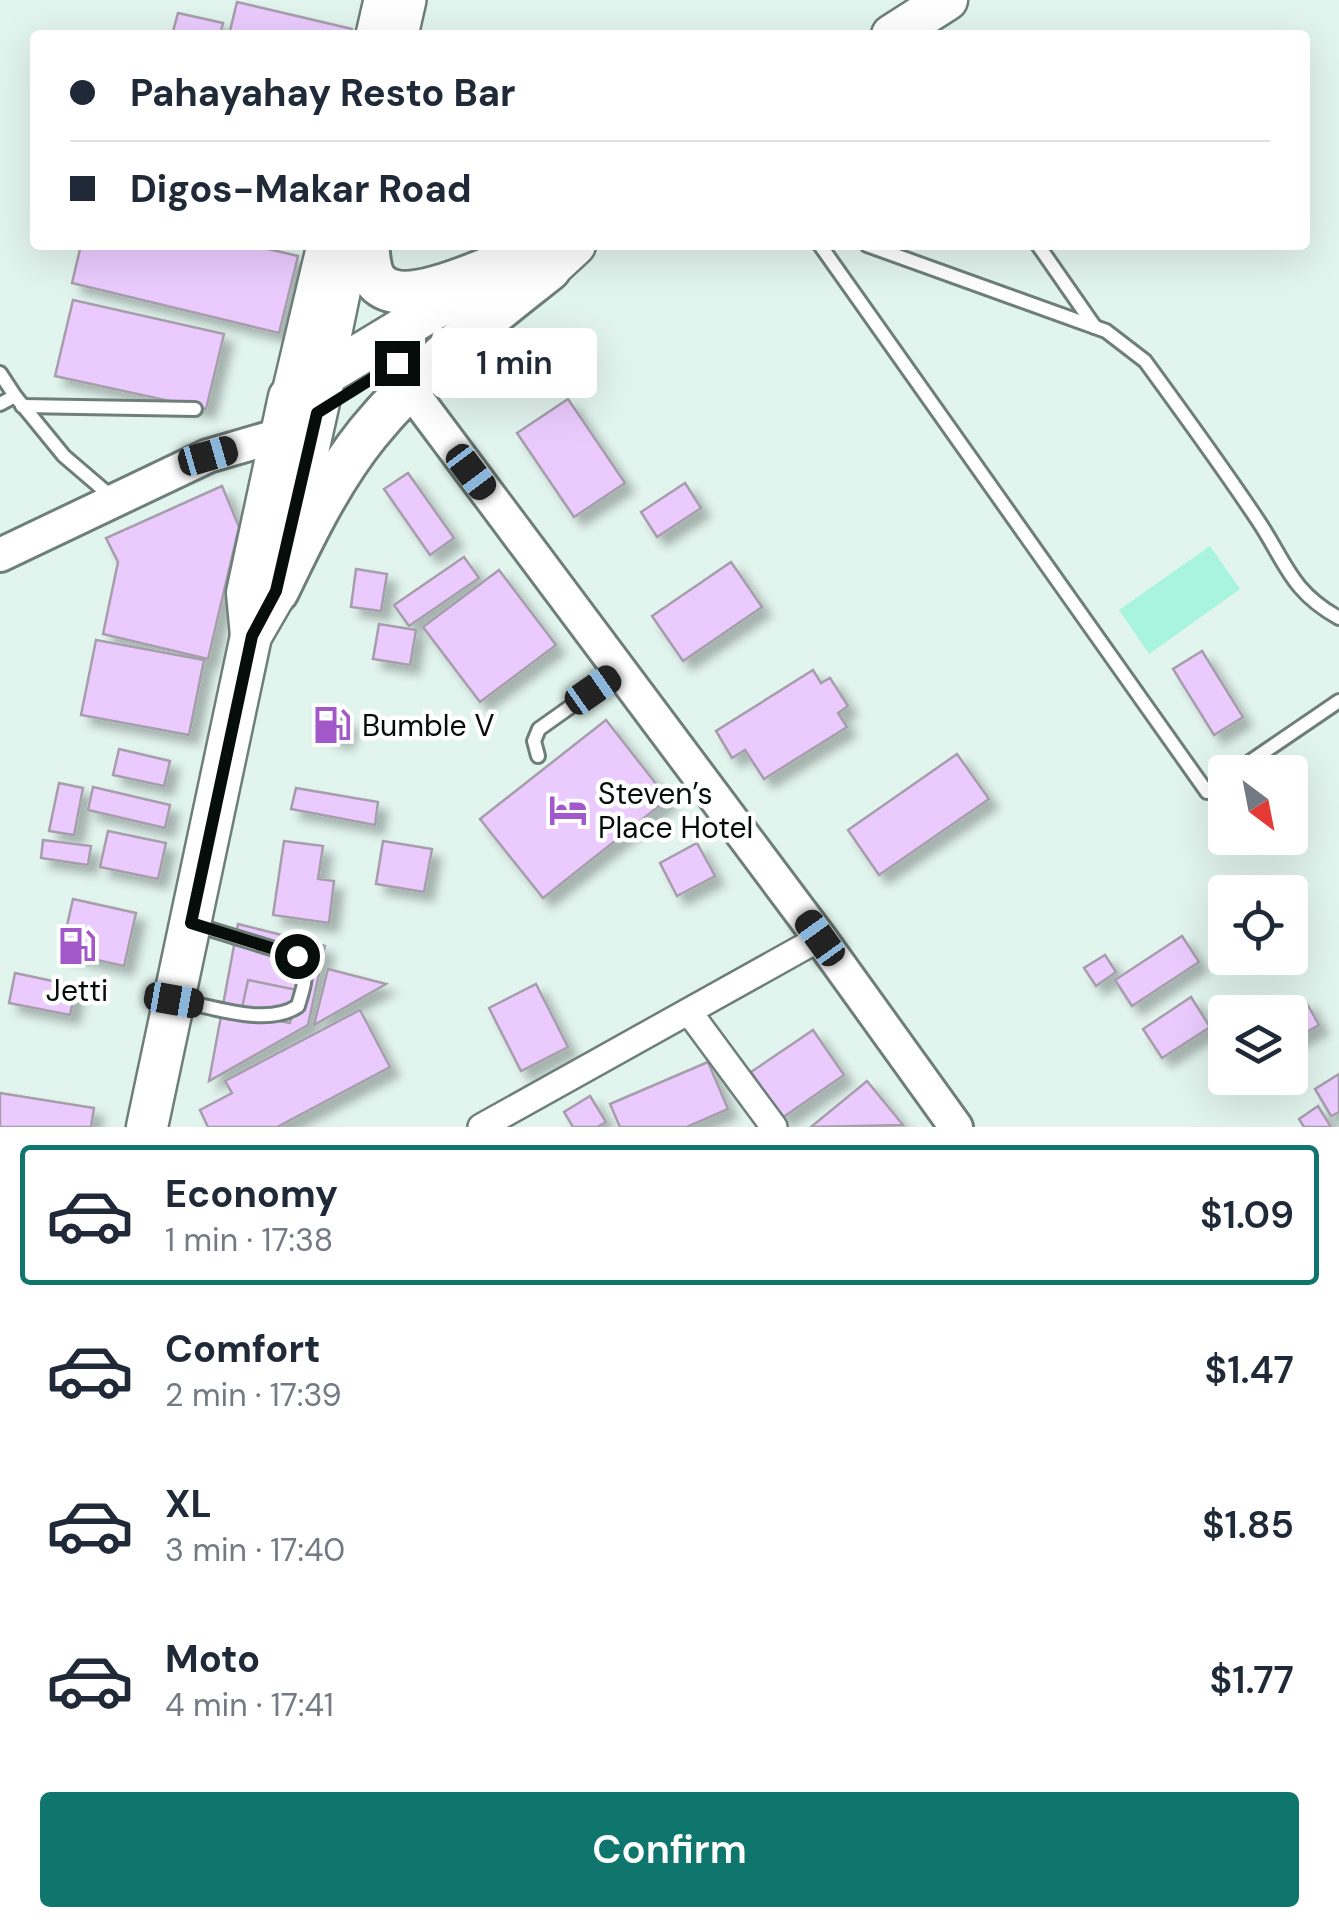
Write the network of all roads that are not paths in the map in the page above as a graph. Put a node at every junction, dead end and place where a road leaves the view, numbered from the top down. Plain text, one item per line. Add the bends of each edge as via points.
1 (382, 0) edge
2 (408, 0) edge
3 (946, 0) edge
4 (375, 30) edge
5 (401, 30) edge
6 (900, 30) edge
7 (324, 250) edge
8 (350, 250) edge
9 (368, 250) edge
10 (823, 250) edge
11 (881, 250) edge
12 (1041, 250) edge
13 (551, 252) edge
14 (1095, 327) junction
15 (0, 372) edge
16 (408, 388) junction
17 (18, 401) junction
18 (0, 404) edge
19 (303, 405) junction
20 (195, 409) dead end
21 (115, 499) junction
22 (0, 555) edge
23 (276, 591) junction
24 (1339, 618) edge
25 (252, 636) junction
26 (620, 672) junction
27 (1339, 702) edge
28 (1260, 755) edge
29 (538, 756) dead end
30 (1208, 791) edge
31 (191, 923) junction
32 (820, 938) junction
33 (174, 1000) junction
34 (690, 1012) junction
35 (147, 1127) edge
36 (481, 1127) edge
37 (774, 1127) edge
38 (956, 1127) edge

1 - 4 main road
2 - 5 main road
3 - 6 main road
7 - 19 main road
8 - 19 main road
9 - 13 highway via 375,280 406,294
10 - 30 lane
11 - 14 lane
12 - 14 lane
13 - 16 highway
13 - 19 main road
14 - 24 lane via 1145,361 1259,522 1294,584
15 - 17 lane
16 - 23 highway via 338,476
16 - 26 street
17 - 18 lane
17 - 20 lane
17 - 21 lane via 64,456
19 - 21 street
19 - 23 main road
19 - 25 main road via 246,593
21 - 22 street
23 - 25 main road
25 - 31 main road
26 - 29 lane via 539,728
26 - 32 street
27 - 28 lane
31 - 33 main road
31 - 33 lane via 297,956 307,973 298,1006 289,1012 266,1016
32 - 34 street
32 - 38 street
33 - 35 main road
34 - 36 street
34 - 37 street

